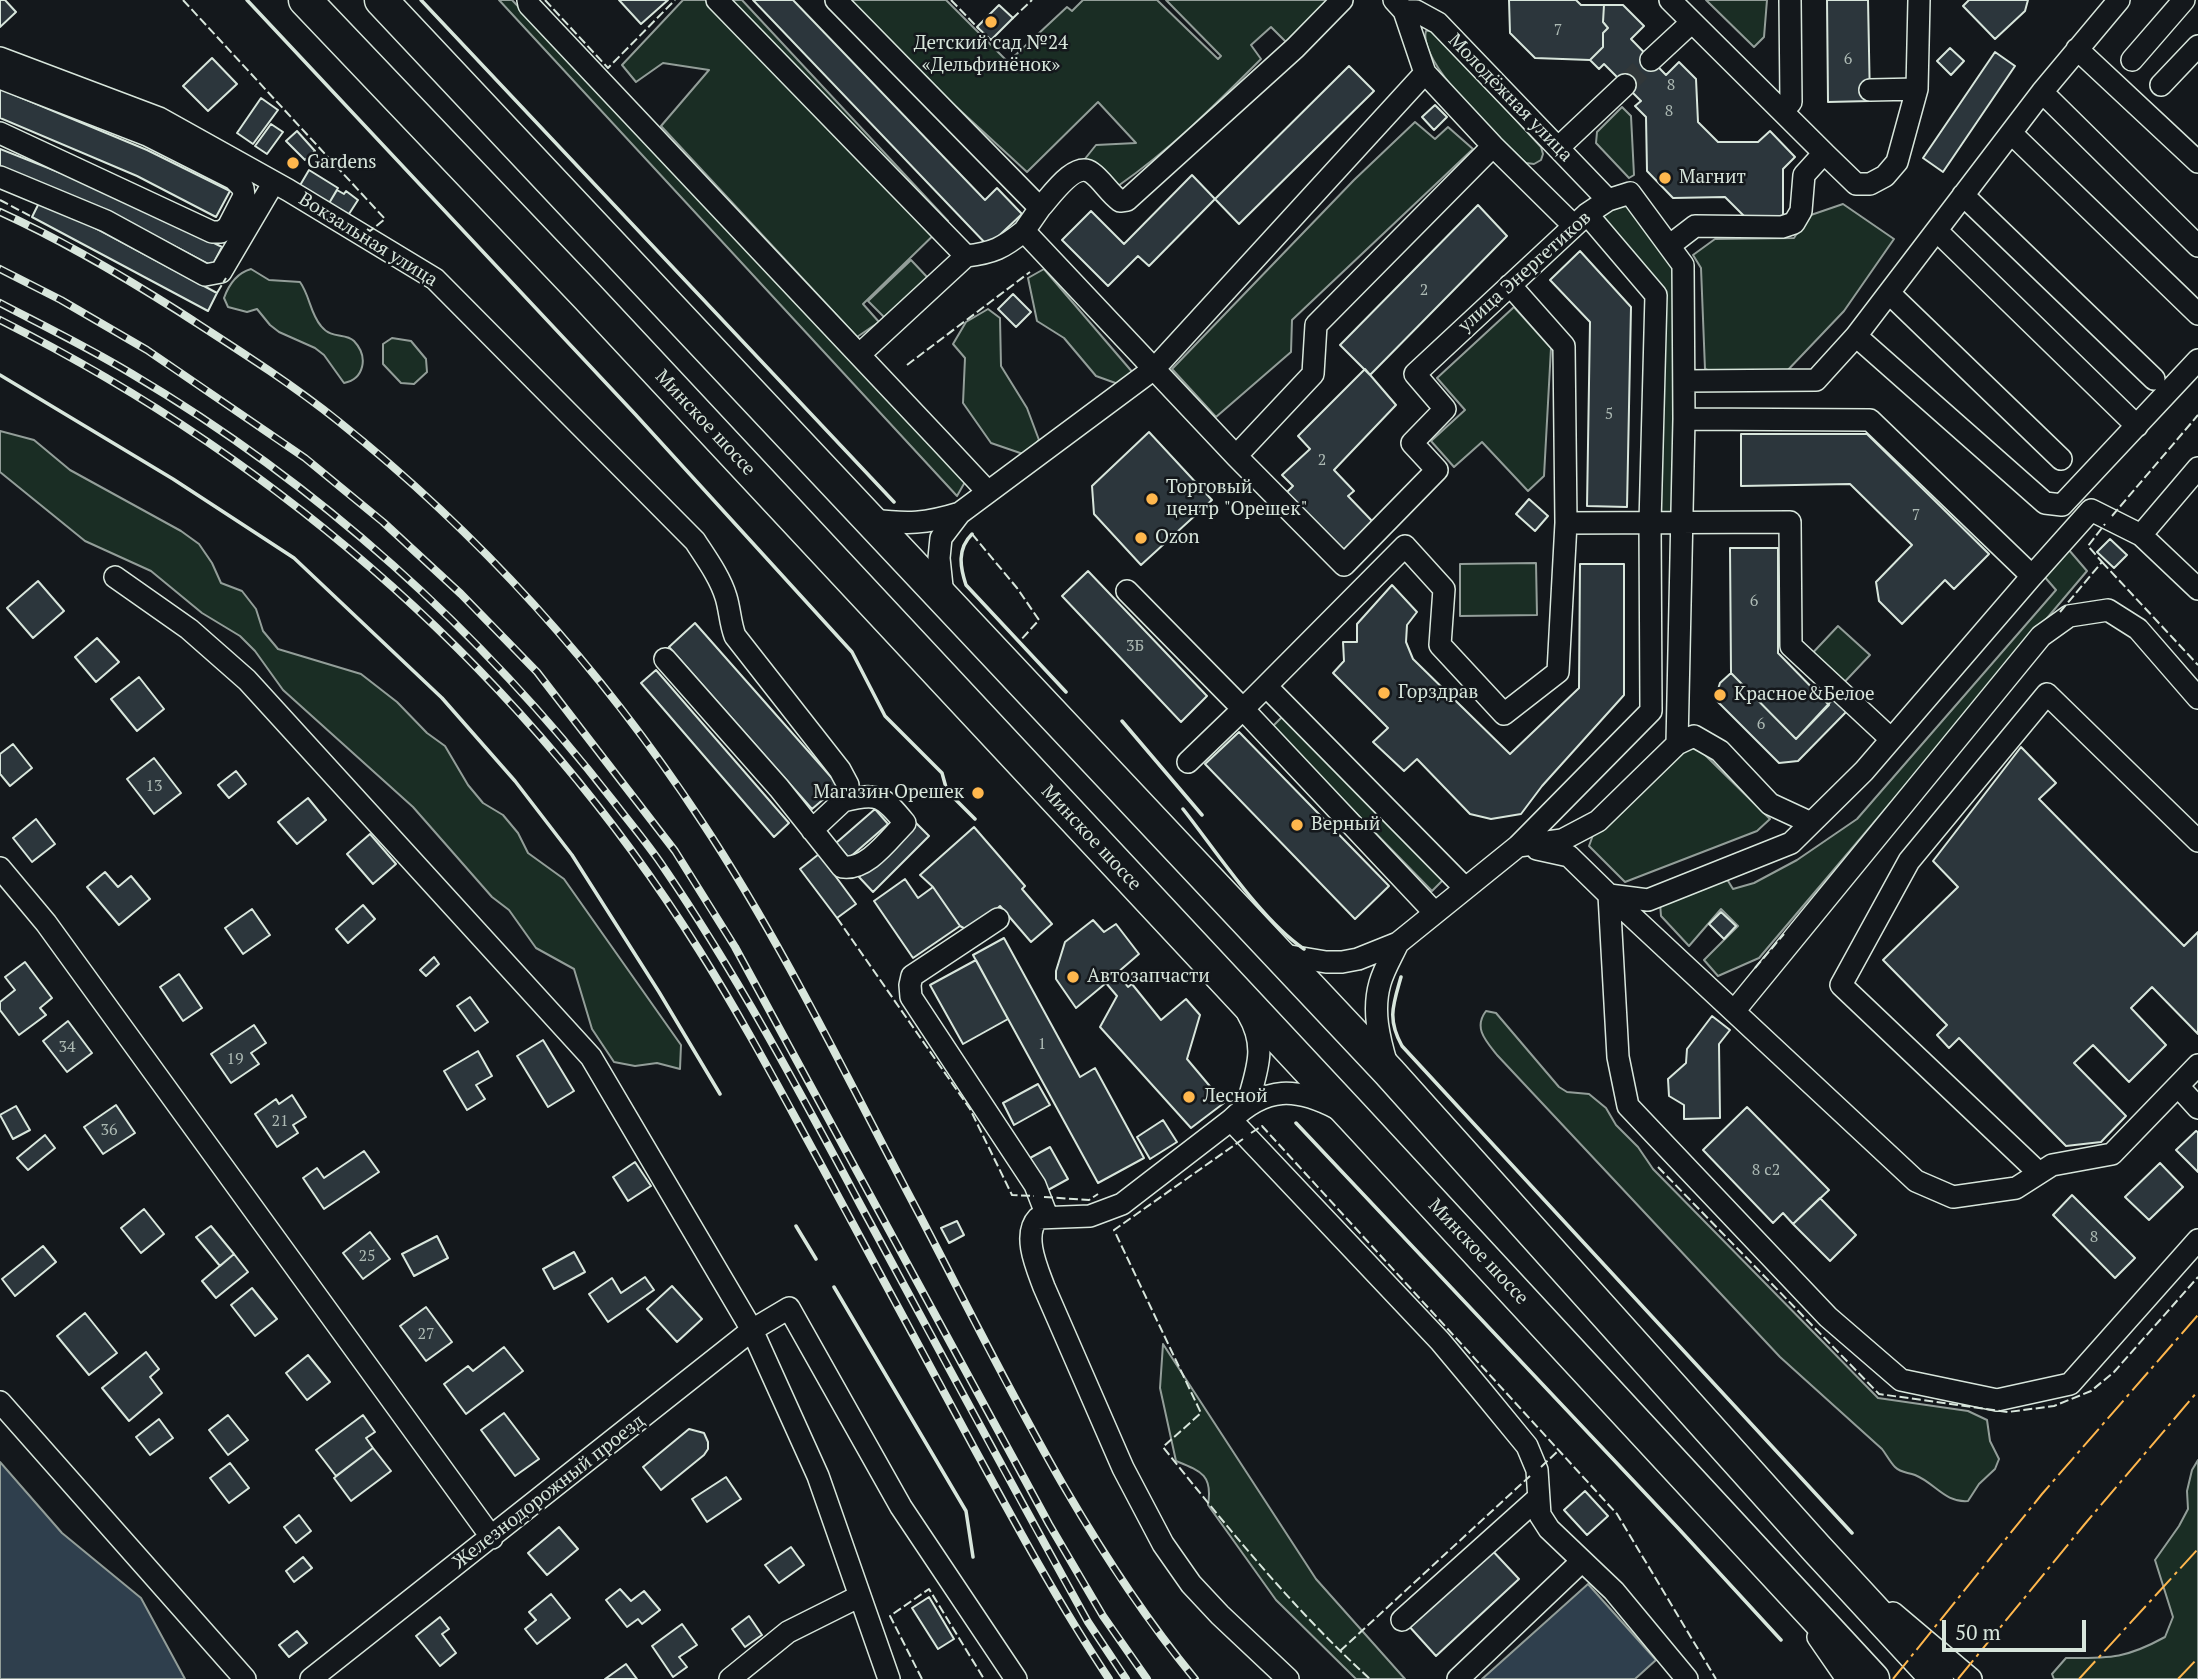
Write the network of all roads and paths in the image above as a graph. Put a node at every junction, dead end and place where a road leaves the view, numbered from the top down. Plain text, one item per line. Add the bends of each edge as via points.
1 (306, 0) edge
2 (381, 0) edge
3 (528, 0) edge
4 (717, 0) edge
5 (836, 0) edge
6 (1342, 0) edge
7 (1670, 0) edge
8 (1790, 0) edge
9 (1919, 0) edge
10 (2119, 0) edge
11 (2184, 0) edge
12 (1410, 5) edge
13 (1692, 22) junction
14 (2198, 46) edge
15 (2077, 48) junction
16 (0, 58) edge
17 (1651, 60) tunnel mouth
18 (2132, 60) dead end
19 (1425, 73) junction
20 (0, 78) edge
21 (1625, 85) tunnel mouth
22 (2161, 85) dead end
23 (1917, 89) junction
24 (1870, 90) dead end
25 (2042, 92) junction
26 (1783, 111) junction
27 (2011, 133) junction
28 (0, 134) edge
29 (1493, 146) junction
30 (1558, 148) junction
31 (1824, 153) junction
32 (2198, 162) edge
33 (0, 177) edge
34 (274, 182) junction
35 (1964, 195) junction
36 (1608, 200) junction
37 (1040, 208) junction
38 (1581, 220) junction
39 (1024, 231) junction
40 (1937, 231) junction
41 (1669, 246) junction
42 (2198, 246) edge
43 (966, 256) junction
44 (1510, 285) junction
45 (1889, 293) junction
46 (2198, 314) edge
47 (1856, 336) junction
48 (860, 354) junction
49 (2198, 360) edge
50 (1155, 368) junction
51 (2154, 379) dead end
52 (1685, 381) junction
53 (1685, 419) junction
54 (2137, 426) junction
55 (1236, 456) junction
56 (2061, 459) dead end
57 (2198, 468) edge
58 (988, 492) junction
59 (960, 513) junction
60 (871, 520) junction
61 (1681, 522) junction
62 (1566, 523) junction
63 (1650, 523) junction
64 (2141, 535) junction
65 (1344, 565) junction
66 (2032, 576) junction
67 (115, 578) dead end
68 (1364, 585) junction
69 (2198, 589) edge
70 (1128, 591) dead end
71 (943, 597) junction
72 (665, 659) dead end
73 (1266, 686) junction
74 (2198, 698) edge
75 (1243, 709) junction
76 (1891, 739) junction
77 (1676, 744) junction
78 (1188, 762) dead end
79 (843, 801) junction
80 (1811, 823) junction
81 (812, 830) junction
82 (2198, 841) edge
83 (1518, 846) junction
84 (0, 868) edge
85 (1465, 888) junction
86 (1609, 895) junction
87 (1435, 913) junction
88 (998, 919) dead end
89 (1398, 943) junction
90 (1278, 954) junction
91 (1234, 992) junction
92 (1735, 1010) junction
93 (2198, 1065) edge
94 (1389, 1072) junction
95 (2178, 1086) junction
96 (2198, 1108) edge
97 (1239, 1113) junction
98 (1352, 1116) junction
99 (2039, 1173) junction
100 (1047, 1216) junction
101 (2198, 1240) edge
102 (752, 1330) junction
103 (0, 1402) edge
104 (1538, 1498) junction
105 (492, 1538) junction
106 (1817, 1549) junction
107 (1582, 1561) junction
108 (1775, 1575) junction
109 (860, 1596) junction
110 (1402, 1620) dead end
111 (1286, 1677) edge
112 (244, 1679) edge
113 (311, 1679) edge
114 (730, 1679) edge
115 (889, 1679) edge
116 (1016, 1679) edge
117 (1458, 1679) edge
118 (1686, 1679) edge
119 (1847, 1679) edge
120 (1873, 1679) edge
121 (1937, 1679) edge
122 (1971, 1679) edge

1 - 91 highway, Минское шоссе
2 - 60 highway
3 - 48 street
4 - 43 street
5 - 37 street
6 - 37 street via 1128,200 1120,201 1083,169 1074,171
7 - 13 street
8 - 26 street via 1791,102
9 - 23 street
10 - 15 street
11 - 18 street
12 - 19 street
12 - 30 street, Молодёжная улица via 1438,23
13 - 17 street
13 - 26 street
14 - 22 street
15 - 25 street
15 - 32 street
16 - 34 street, Вокзальная улица via 159,118
19 - 29 street
19 - 50 street
20 - 28 street via 148,135 234,179 244,196 228,228 212,232
21 - 30 street
23 - 24 street
23 - 31 street via 1897,162 1885,176 1870,184 1856,184
25 - 27 street
25 - 42 street
26 - 31 street
27 - 35 street
27 - 46 street
29 - 38 street
29 - 55 street via 1316,325 1313,374
30 - 36 street, Молодёжная улица
31 - 41 street via 1804,176 1801,211 1794,223 1782,227 1695,226
33 - 34 street via 106,221 211,276 221,272
34 - 79 street, Вокзальная улица via 435,279 695,541 726,595 735,636 840,770 848,785
35 - 40 street
35 - 51 street
36 - 38 street, улица Энергетиков
36 - 41 street, улица Энергетиков via 1630,193
37 - 39 street
38 - 44 street, улица Энергетиков
38 - 63 street via 1656,295
39 - 43 street via 1004,247
39 - 50 street
40 - 45 street
40 - 54 street
41 - 52 street, улица Энергетиков via 1683,265
43 - 48 street
44 - 62 street via 1564,346
44 - 65 street, улица Энергетиков via 1415,374 1445,409 1412,443 1437,470
45 - 47 street
45 - 56 street
47 - 52 street via 1816,380
47 - 54 street via 2045,503 2062,505
48 - 58 street
49 - 54 street
50 - 55 street
50 - 58 street
52 - 53 street, улица Энергетиков
53 - 61 street, улица Энергетиков
53 - 66 street via 1870,419
55 - 65 street
57 - 64 street
58 - 59 street
59 - 60 street via 912,524
59 - 71 street via 941,538
60 - 71 highway
61 - 63 street
61 - 76 street via 1790,522 1791,646
61 - 77 street, улица Энергетиков
62 - 63 street
62 - 68 street via 1558,672 1504,714 1440,645 1444,589 1405,546
63 - 83 street via 1651,711
64 - 66 street via 2091,510
64 - 69 street
65 - 68 street
66 - 76 street
67 - 102 street via 189,629 247,680 591,1057
68 - 73 street
70 - 75 street
71 - 90 highway
72 - 81 street
73 - 75 street
73 - 85 street
74 - 92 street via 2138,629 2108,610 2068,616 2041,636
75 - 78 street
75 - 87 street
76 - 80 street
77 - 80 street via 1694,736 1720,751 1770,804
77 - 83 street via 1598,821 1562,840
79 - 81 street
79 - 81 street via 866,795 887,801 905,823 862,864 851,868 842,867
80 - 86 street via 1791,843 1648,900
82 - 99 street via 2047,694 1909,861 1841,985
83 - 85 street
83 - 86 street via 1569,856
84 - 105 street via 46,923
85 - 87 street
86 - 92 street
86 - 101 street via 1618,1058 1628,1106 1828,1317 1901,1380 1997,1400 2070,1384
87 - 89 street
88 - 100 street via 912,976 911,997 1035,1185
89 - 90 street via 1342,962
89 - 94 street via 1380,983 1377,1005 1378,1033
90 - 94 highway
91 - 97 street via 1258,1035 1260,1049
91 - 98 highway, Минское шоссе
92 - 99 street via 1916,1181 1953,1197 2017,1188
93 - 95 street
94 - 106 highway
95 - 96 street
95 - 99 street via 2112,1154 2052,1165
97 - 98 street via 1276,1094 1293,1092 1319,1098
97 - 100 street via 1122,1204 1090,1216
97 - 104 street via 1527,1446 1536,1471
98 - 108 highway, Минское шоссе
100 - 111 street via 1034,1223 1033,1255 1122,1468 1163,1544 1191,1584
102 - 105 street, Железнодорожный проезд
102 - 109 street via 818,1476
102 - 116 street, Железнодорожный проезд via 789,1308 901,1507
103 - 112 street
104 - 107 street via 1540,1516 1549,1529
104 - 110 street
105 - 113 street, Железнодорожный проезд
106 - 121 highway
106 - 122 street
107 - 117 street
107 - 118 street via 1614,1591
108 - 119 street
108 - 120 highway, Минское шоссе
109 - 114 street via 788,1632
109 - 115 street

